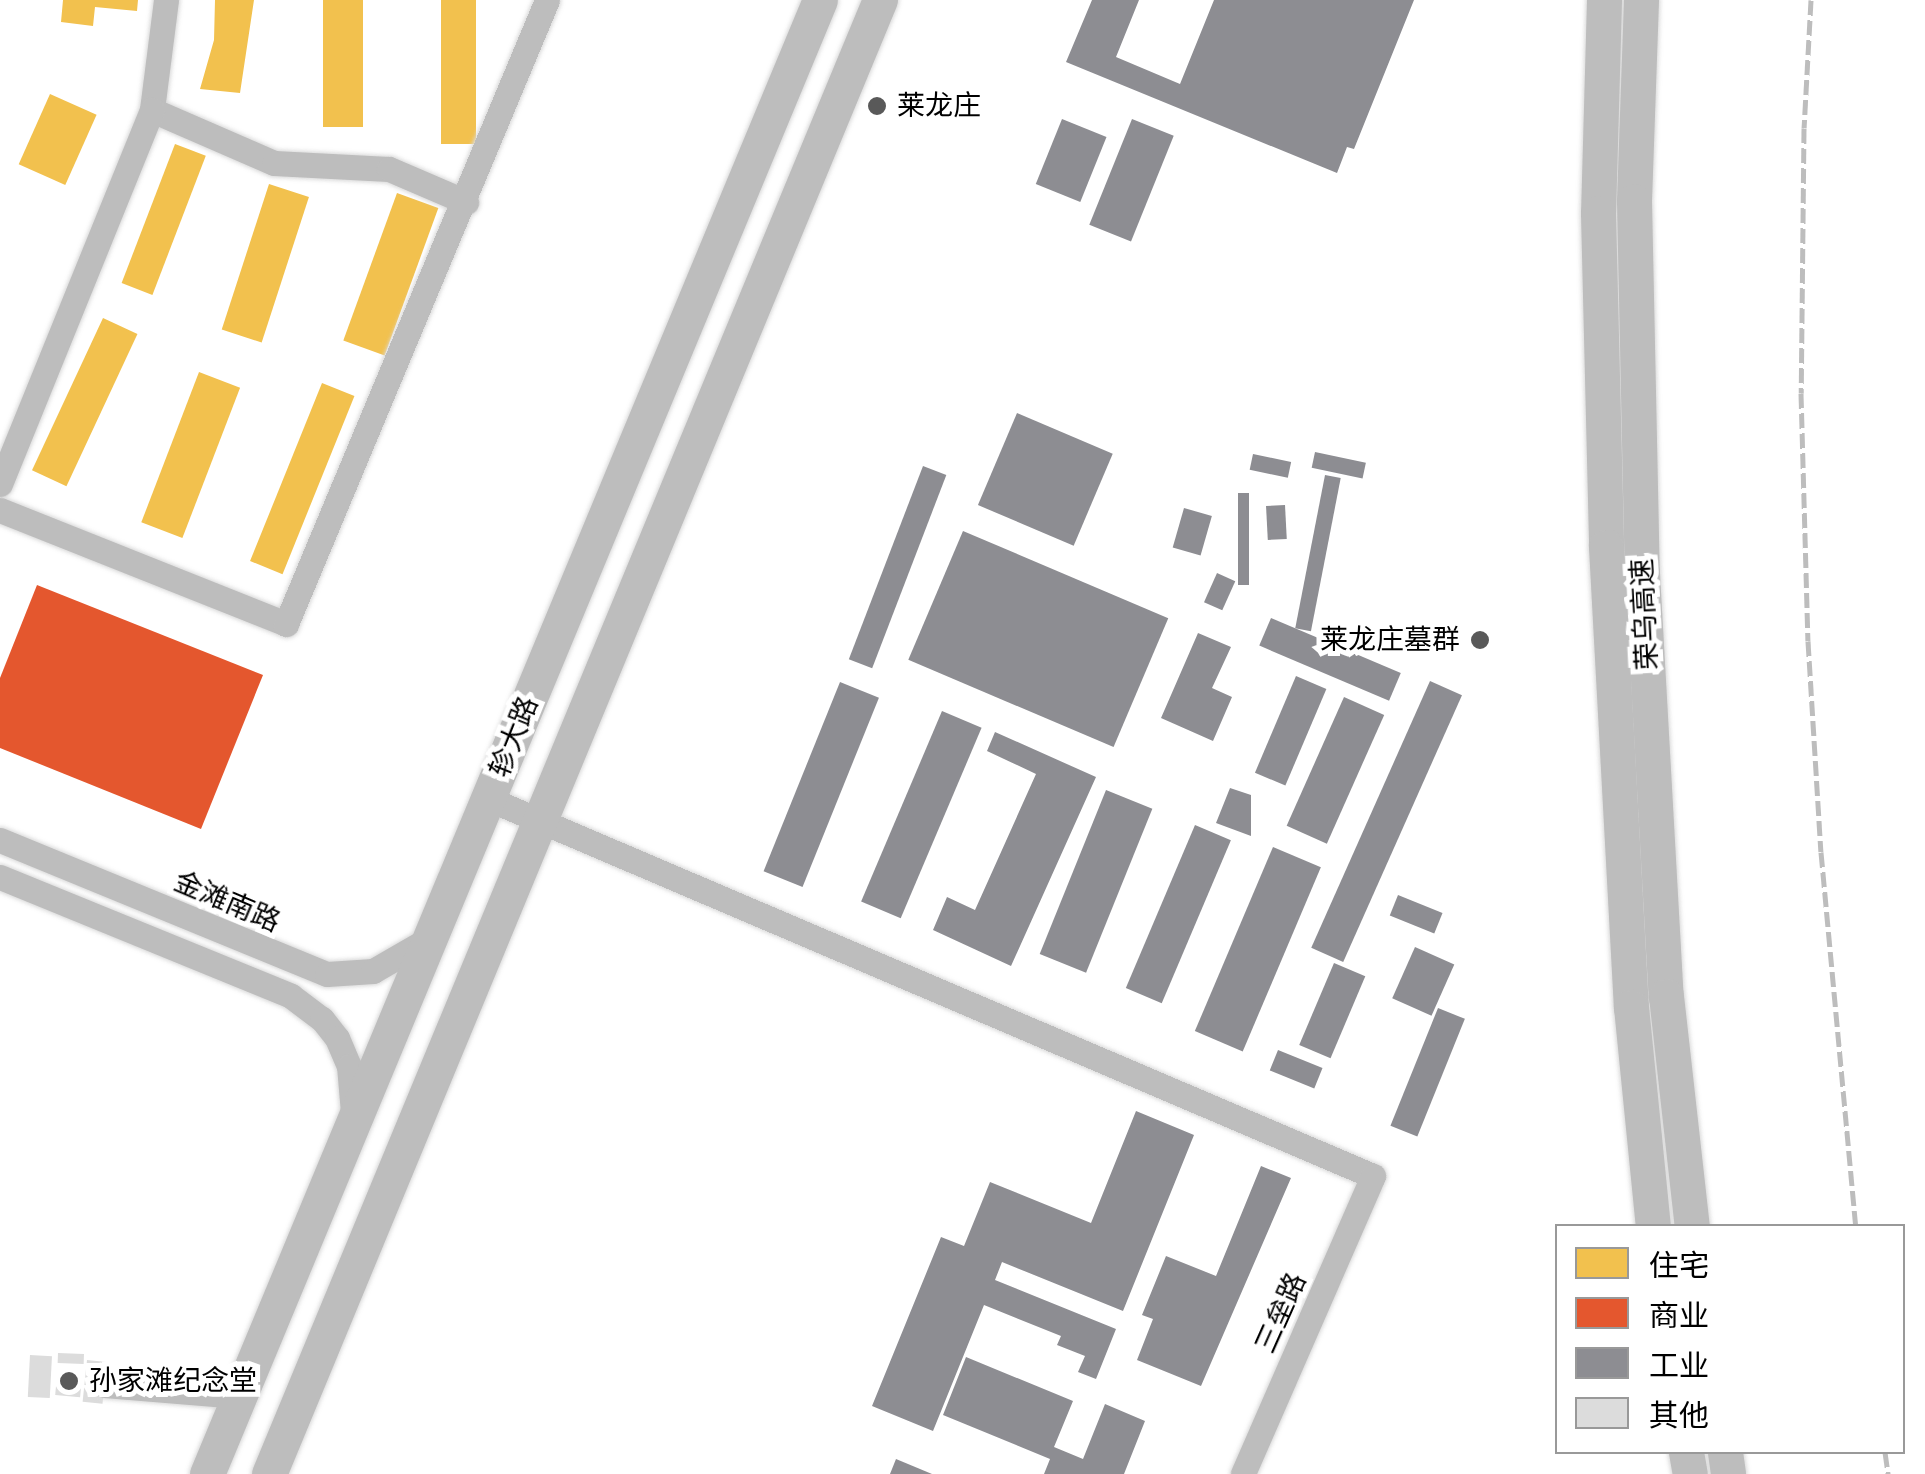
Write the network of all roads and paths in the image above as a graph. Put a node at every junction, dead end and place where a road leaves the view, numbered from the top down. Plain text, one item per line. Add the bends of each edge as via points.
1 (166, 0) edge
2 (547, 0) edge
3 (820, 0) edge
4 (880, 0) edge
5 (1604, 0) edge
6 (1641, 0) edge
7 (152, 110) junction
8 (466, 202) junction
9 (0, 484) edge
10 (0, 510) edge
11 (488, 800) junction
12 (538, 821) junction
13 (0, 840) edge
14 (0, 877) edge
15 (432, 937) junction
16 (352, 1120) junction
17 (1653, 1224) edge
18 (1692, 1224) edge
19 (105, 1385) dead end
20 (239, 1396) junction
21 (207, 1474) edge
22 (269, 1474) edge
23 (1243, 1474) edge

1 - 7 street
2 - 8 street
3 - 11 highway, 轸大路
4 - 12 highway, 轸大路
5 - 17 highway, 荣乌高速 via 1598,213 1606,546 1631,1007
6 - 18 highway, 荣乌高速 via 1634,201 1642,572 1666,996
7 - 8 street via 274,163 389,169
7 - 9 street
8 - 10 street via 286,624
11 - 12 street
11 - 15 highway, 轸大路
12 - 22 highway, 轸大路
12 - 23 street, 三垒路 via 1373,1176
13 - 15 street, 金滩南路 via 327,974 373,971
14 - 16 street via 291,996 337,1038 354,1091
15 - 16 highway, 轸大路
16 - 20 highway, 轸大路
19 - 20 street
20 - 21 highway, 轸大路

